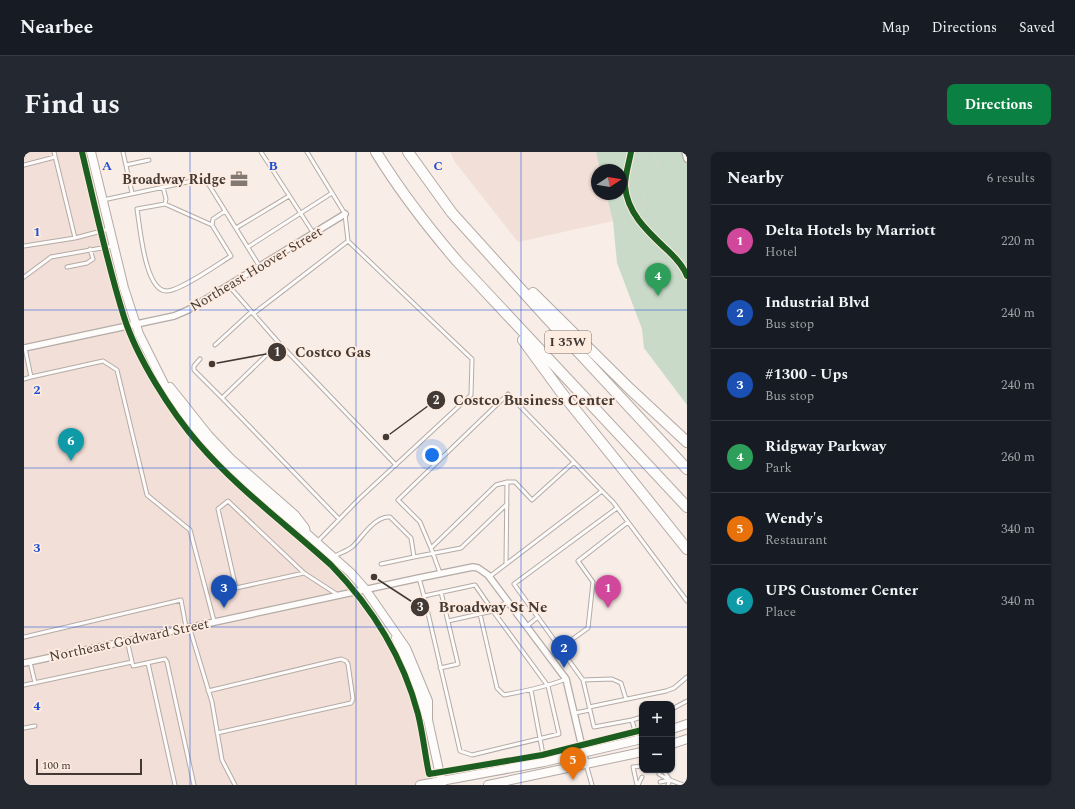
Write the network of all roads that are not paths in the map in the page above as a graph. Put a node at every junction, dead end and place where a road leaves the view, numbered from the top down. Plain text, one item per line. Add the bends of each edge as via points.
1 (54, 152) edge
2 (91, 152) edge
3 (123, 152) edge
4 (261, 152) edge
5 (307, 152) edge
6 (376, 152) edge
7 (408, 152) edge
8 (685, 152) edge
9 (55, 158) junction
10 (687, 159) edge
11 (149, 160) dead end
12 (24, 165) edge
13 (126, 165) junction
14 (164, 187) junction
15 (132, 193) junction
16 (332, 193) junction
17 (289, 196) junction
18 (102, 200) junction
19 (165, 204) junction
20 (225, 211) junction
21 (300, 213) junction
22 (452, 213) junction
23 (345, 214) junction
24 (212, 225) junction
25 (236, 228) junction
26 (109, 229) junction
27 (314, 234) junction
28 (74, 238) junction
29 (348, 241) junction
30 (24, 246) edge
31 (113, 246) junction
32 (248, 247) junction
33 (90, 249) junction
34 (67, 267) dead end
35 (260, 267) junction
36 (24, 277) edge
37 (229, 286) junction
38 (497, 305) junction
39 (252, 313) junction
40 (136, 324) junction
41 (280, 343) junction
42 (215, 345) dead end
43 (24, 348) edge
44 (200, 359) dead end
45 (31, 377) junction
46 (24, 379) edge
47 (222, 398) junction
48 (687, 442) edge
49 (574, 462) junction
50 (396, 465) junction
51 (687, 468) edge
52 (507, 482) junction
53 (602, 491) junction
54 (507, 504) junction
55 (687, 507) edge
56 (617, 508) junction
57 (339, 520) junction
58 (628, 522) junction
59 (317, 542) junction
60 (431, 548) junction
61 (687, 549) edge
62 (433, 554) junction
63 (335, 556) junction
64 (414, 557) junction
65 (381, 564) dead end
66 (506, 564) junction
67 (304, 573) junction
68 (440, 573) junction
69 (490, 577) junction
70 (419, 578) junction
71 (365, 589) junction
72 (441, 592) junction
73 (338, 595) junction
74 (424, 596) junction
75 (508, 601) junction
76 (687, 601) edge
77 (493, 612) junction
78 (480, 614) junction
79 (538, 617) junction
80 (214, 621) junction
81 (448, 621) junction
82 (527, 626) junction
83 (188, 627) junction
84 (24, 637) edge
85 (127, 640) junction
86 (560, 648) junction
87 (27, 662) edge
88 (132, 662) junction
89 (148, 663) junction
90 (440, 668) junction
91 (687, 677) edge
92 (566, 678) junction
93 (584, 680) junction
94 (35, 683) junction
95 (24, 685) edge
96 (548, 686) junction
97 (531, 690) junction
98 (208, 691) junction
99 (626, 699) junction
100 (687, 701) edge
101 (675, 707) edge
102 (589, 709) junction
103 (575, 713) junction
104 (639, 718) edge
105 (632, 720) junction
106 (687, 724) edge
107 (35, 726) dead end
108 (24, 728) edge
109 (675, 728) edge
110 (217, 733) junction
111 (639, 738) edge
112 (540, 739) junction
113 (687, 739) edge
114 (639, 740) edge
115 (675, 743) edge
116 (584, 753) junction
117 (639, 753) edge
118 (544, 762) junction
119 (586, 764) junction
120 (639, 766) edge
121 (665, 773) edge
122 (658, 774) dead end
123 (642, 778) dead end
124 (670, 780) junction
125 (660, 782) dead end
126 (442, 783) edge
127 (175, 785) edge
128 (194, 785) edge
129 (235, 785) edge
130 (420, 785) edge
131 (488, 785) edge
132 (592, 785) edge
133 (638, 785) edge
134 (668, 785) edge
135 (683, 785) edge

1 - 9 lane
2 - 18 main road
3 - 13 lane
4 - 17 lane
5 - 16 lane
6 - 38 highway, I 35W via 399,189 427,225
7 - 22 highway, I 35W
8 - 10 street
9 - 12 lane
9 - 28 lane
11 - 13 lane
13 - 15 lane
14 - 15 lane
14 - 19 lane
14 - 20 lane via 203,180
15 - 18 lane
16 - 21 lane
16 - 23 lane
17 - 21 lane
17 - 25 lane
18 - 26 main road
19 - 24 lane
19 - 24 lane via 137,209 149,276 157,289 167,291 178,288 231,256
20 - 24 lane via 212,218
20 - 25 lane
21 - 27 lane
21 - 32 lane
22 - 48 highway via 596,357
22 - 51 highway, I 35W
23 - 27 street, Northeast Hoover Street
23 - 29 lane
25 - 32 lane
26 - 28 lane
26 - 31 main road
27 - 35 street, Northeast Hoover Street
28 - 30 lane
29 - 39 lane
29 - 50 lane via 472,359 472,395
31 - 33 lane
31 - 40 main road
32 - 35 lane
33 - 34 lane via 94,259
33 - 36 lane via 51,257
35 - 37 street, Northeast Hoover Street
37 - 39 lane
37 - 40 street, Northeast Hoover Street via 182,313
38 - 55 highway, I 35W
38 - 61 highway via 561,392
39 - 41 lane
39 - 42 lane
40 - 43 street, Northeast Hoover Street
40 - 59 main road via 176,405 216,454 287,520
41 - 47 lane
41 - 50 lane
43 - 45 lane
44 - 47 lane via 194,370
45 - 46 lane
45 - 80 lane via 103,361 117,370 147,495 190,530
47 - 57 lane
49 - 52 lane via 532,500 515,482
49 - 53 lane
49 - 60 lane via 508,394 398,500 420,522
50 - 57 lane
52 - 54 lane
52 - 60 lane via 496,485
53 - 56 lane
53 - 66 lane
54 - 62 lane via 461,548
54 - 66 lane
56 - 58 lane
56 - 79 lane via 514,584
57 - 59 lane
58 - 76 lane
58 - 86 lane via 578,561 593,582 588,628
59 - 63 main road
60 - 62 lane
62 - 64 lane
62 - 68 lane
63 - 64 lane via 351,548 380,518 387,516 409,535
63 - 71 main road
64 - 65 lane
66 - 69 lane
67 - 67 lane via 228,502 218,509 236,588
67 - 73 lane
68 - 69 street, Northeast Godward Street via 473,567 483,570
68 - 70 street, Northeast Godward Street
69 - 75 street, Northeast Godward Street
70 - 71 street, Northeast Godward Street
70 - 74 lane
71 - 73 street, Northeast Godward Street
71 - 126 main road via 394,633 428,720
72 - 74 lane
72 - 77 lane via 475,585
72 - 81 lane
73 - 80 street, Northeast Godward Street
74 - 90 lane
75 - 77 lane
75 - 82 street, Northeast Godward Street
77 - 78 lane
77 - 96 lane
78 - 81 lane
78 - 97 lane via 500,693 504,695
79 - 82 lane
79 - 86 lane
80 - 83 street, Northeast Godward Street
81 - 90 lane via 458,664
82 - 92 street, Northeast Godward Street
83 - 84 lane via 181,600
83 - 85 street, Northeast Godward Street
83 - 98 lane
85 - 87 street, Northeast Godward Street
85 - 88 lane
86 - 93 lane
87 - 94 lane
88 - 89 lane via 133,666
88 - 94 lane
89 - 127 lane
89 - 128 lane via 165,659 167,662
90 - 112 lane via 460,751 472,755
91 - 99 lane via 666,691
92 - 96 lane
92 - 103 street, Northeast Godward Street
93 - 99 lane via 612,679 621,683
93 - 102 lane
94 - 95 lane
96 - 97 lane
96 - 112 lane via 559,734
97 - 112 lane
98 - 110 lane
98 - 110 lane via 341,658 348,664 353,699 346,705
99 - 102 lane
100 - 101 lane
102 - 103 lane
102 - 105 lane via 594,727
103 - 116 street, Northeast Godward Street
104 - 105 lane
105 - 111 lane
106 - 109 main road
107 - 108 lane
110 - 129 lane via 222,760
112 - 118 lane
113 - 115 main road
114 - 116 main road
116 - 118 main road
116 - 119 street, Northeast Godward Street
117 - 119 main road
118 - 126 main road
119 - 131 main road
119 - 132 lane
120 - 133 lane via 633,767
121 - 124 lane
122 - 124 lane
123 - 133 lane
124 - 125 lane
124 - 134 lane
124 - 135 lane
126 - 130 main road

